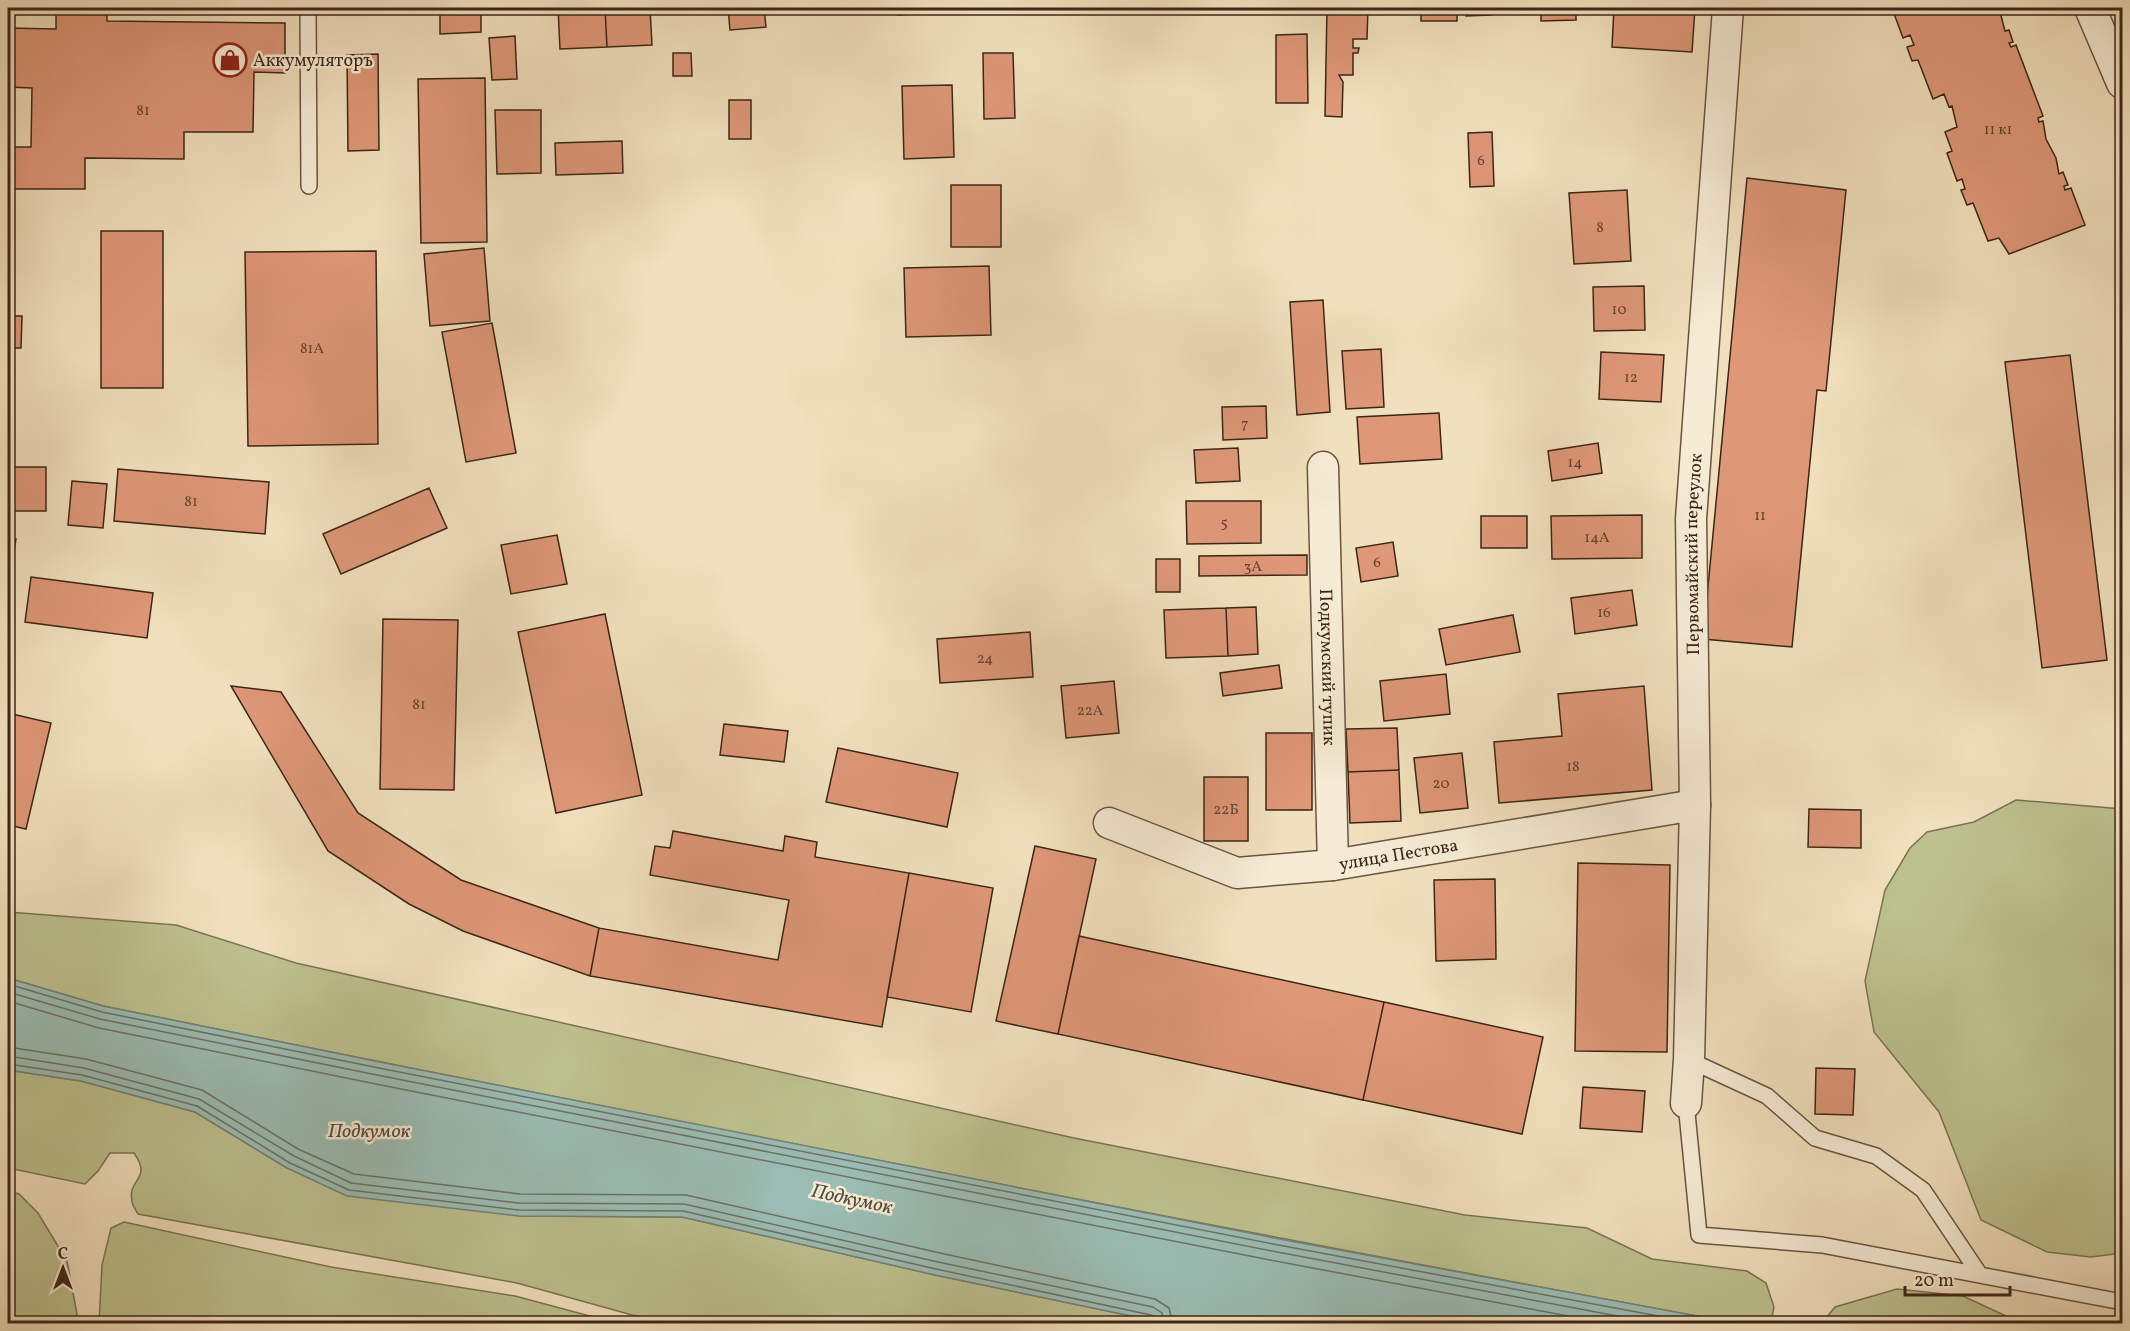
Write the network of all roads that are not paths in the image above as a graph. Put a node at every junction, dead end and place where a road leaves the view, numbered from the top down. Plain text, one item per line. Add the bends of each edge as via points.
1 (308, 8) edge
2 (1728, 8) edge
3 (2090, 8) edge
4 (2122, 83) edge
5 (309, 186) dead end
6 (1323, 467) dead end
7 (1695, 805) junction
8 (1109, 823) dead end
9 (1333, 865) junction
10 (1689, 1060) junction
11 (1686, 1103) joint
12 (1980, 1275) junction
13 (2122, 1302) edge

1 - 5 lane
2 - 7 street, Первомайский переулок via 1691,519
3 - 4 street
6 - 9 street, Подкумский тупик
7 - 9 street, улица Пестова
7 - 10 street, Первомайский переулок
8 - 9 street, улица Пестова via 1237,873
10 - 11 street, Первомайский переулок
10 - 12 lane via 1767,1096 1815,1138 1876,1156 1923,1190
11 - 12 lane via 1699,1235 1822,1245
12 - 13 lane

